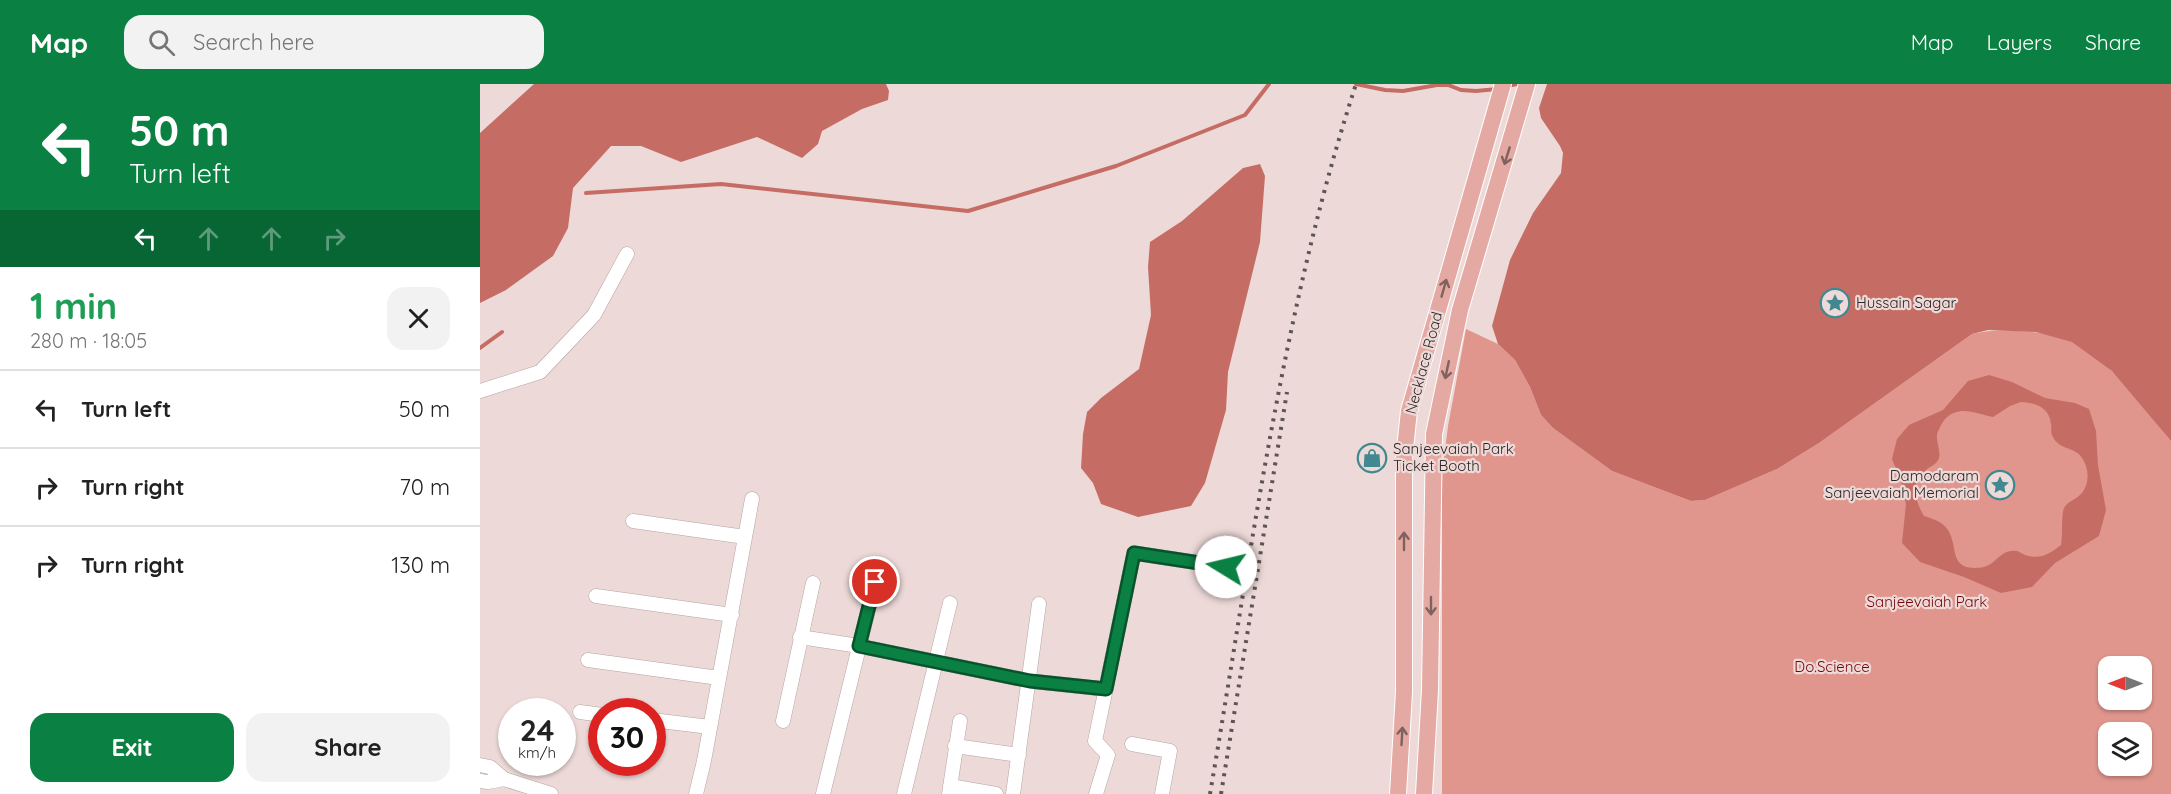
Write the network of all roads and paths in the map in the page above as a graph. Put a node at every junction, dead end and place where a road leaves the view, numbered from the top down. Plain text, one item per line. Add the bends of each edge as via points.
1 (1503, 84) edge
2 (1527, 84) edge
3 (627, 254) dead end
4 (480, 391) edge
5 (1407, 428) junction
6 (1434, 434) junction
7 (752, 498) dead end
8 (633, 521) dead end
9 (745, 537) junction
10 (1226, 567) dead end
11 (875, 582) dead end
12 (813, 583) dead end
13 (596, 596) dead end
14 (950, 603) dead end
15 (1039, 604) dead end
16 (732, 615) junction
17 (800, 637) junction
18 (859, 646) junction
19 (588, 660) dead end
20 (935, 663) junction
21 (719, 678) junction
22 (1030, 681) junction
23 (1106, 689) junction
24 (580, 712) dead end
25 (588, 713) edge
26 (783, 721) dead end
27 (960, 721) dead end
28 (666, 722) edge
29 (710, 727) junction
30 (1131, 744) dead end
31 (955, 746) junction
32 (1019, 754) junction
33 (480, 765) edge
34 (504, 779) junction
35 (485, 786) edge
36 (949, 790) edge
37 (551, 794) edge
38 (696, 794) edge
39 (826, 794) edge
40 (904, 794) edge
41 (996, 794) edge
42 (1013, 794) edge
43 (1096, 794) edge
44 (1162, 794) edge
45 (1398, 794) edge
46 (1424, 794) edge

5 -> 1 main road, Necklace Road
2 -> 6 main road, Necklace Road via 1460,310
3 - 4 street via 594,315 540,372
5 - 6 main road
45 -> 5 main road, Necklace Road via 1404,692
6 -> 46 main road, Necklace Road via 1430,690
7 - 9 street
8 - 9 street
9 - 16 street
10 - 23 street via 1134,553
11 - 18 street
12 - 17 street
13 - 16 street
14 - 20 street
15 - 22 street
16 - 21 street
17 - 18 street
17 - 26 street
18 - 20 street
18 - 39 street
19 - 21 street
20 - 22 street
20 - 40 street
21 - 29 street
22 - 23 street
22 - 32 street
23 - 43 street via 1095,741 1108,754
24 - 25 street
27 - 31 street
28 - 29 street
29 - 38 street
30 - 44 street via 1170,751
31 - 32 street
31 - 36 street
32 - 42 street
33 - 34 street via 490,767
34 - 35 street
34 - 37 street
36 - 41 street

